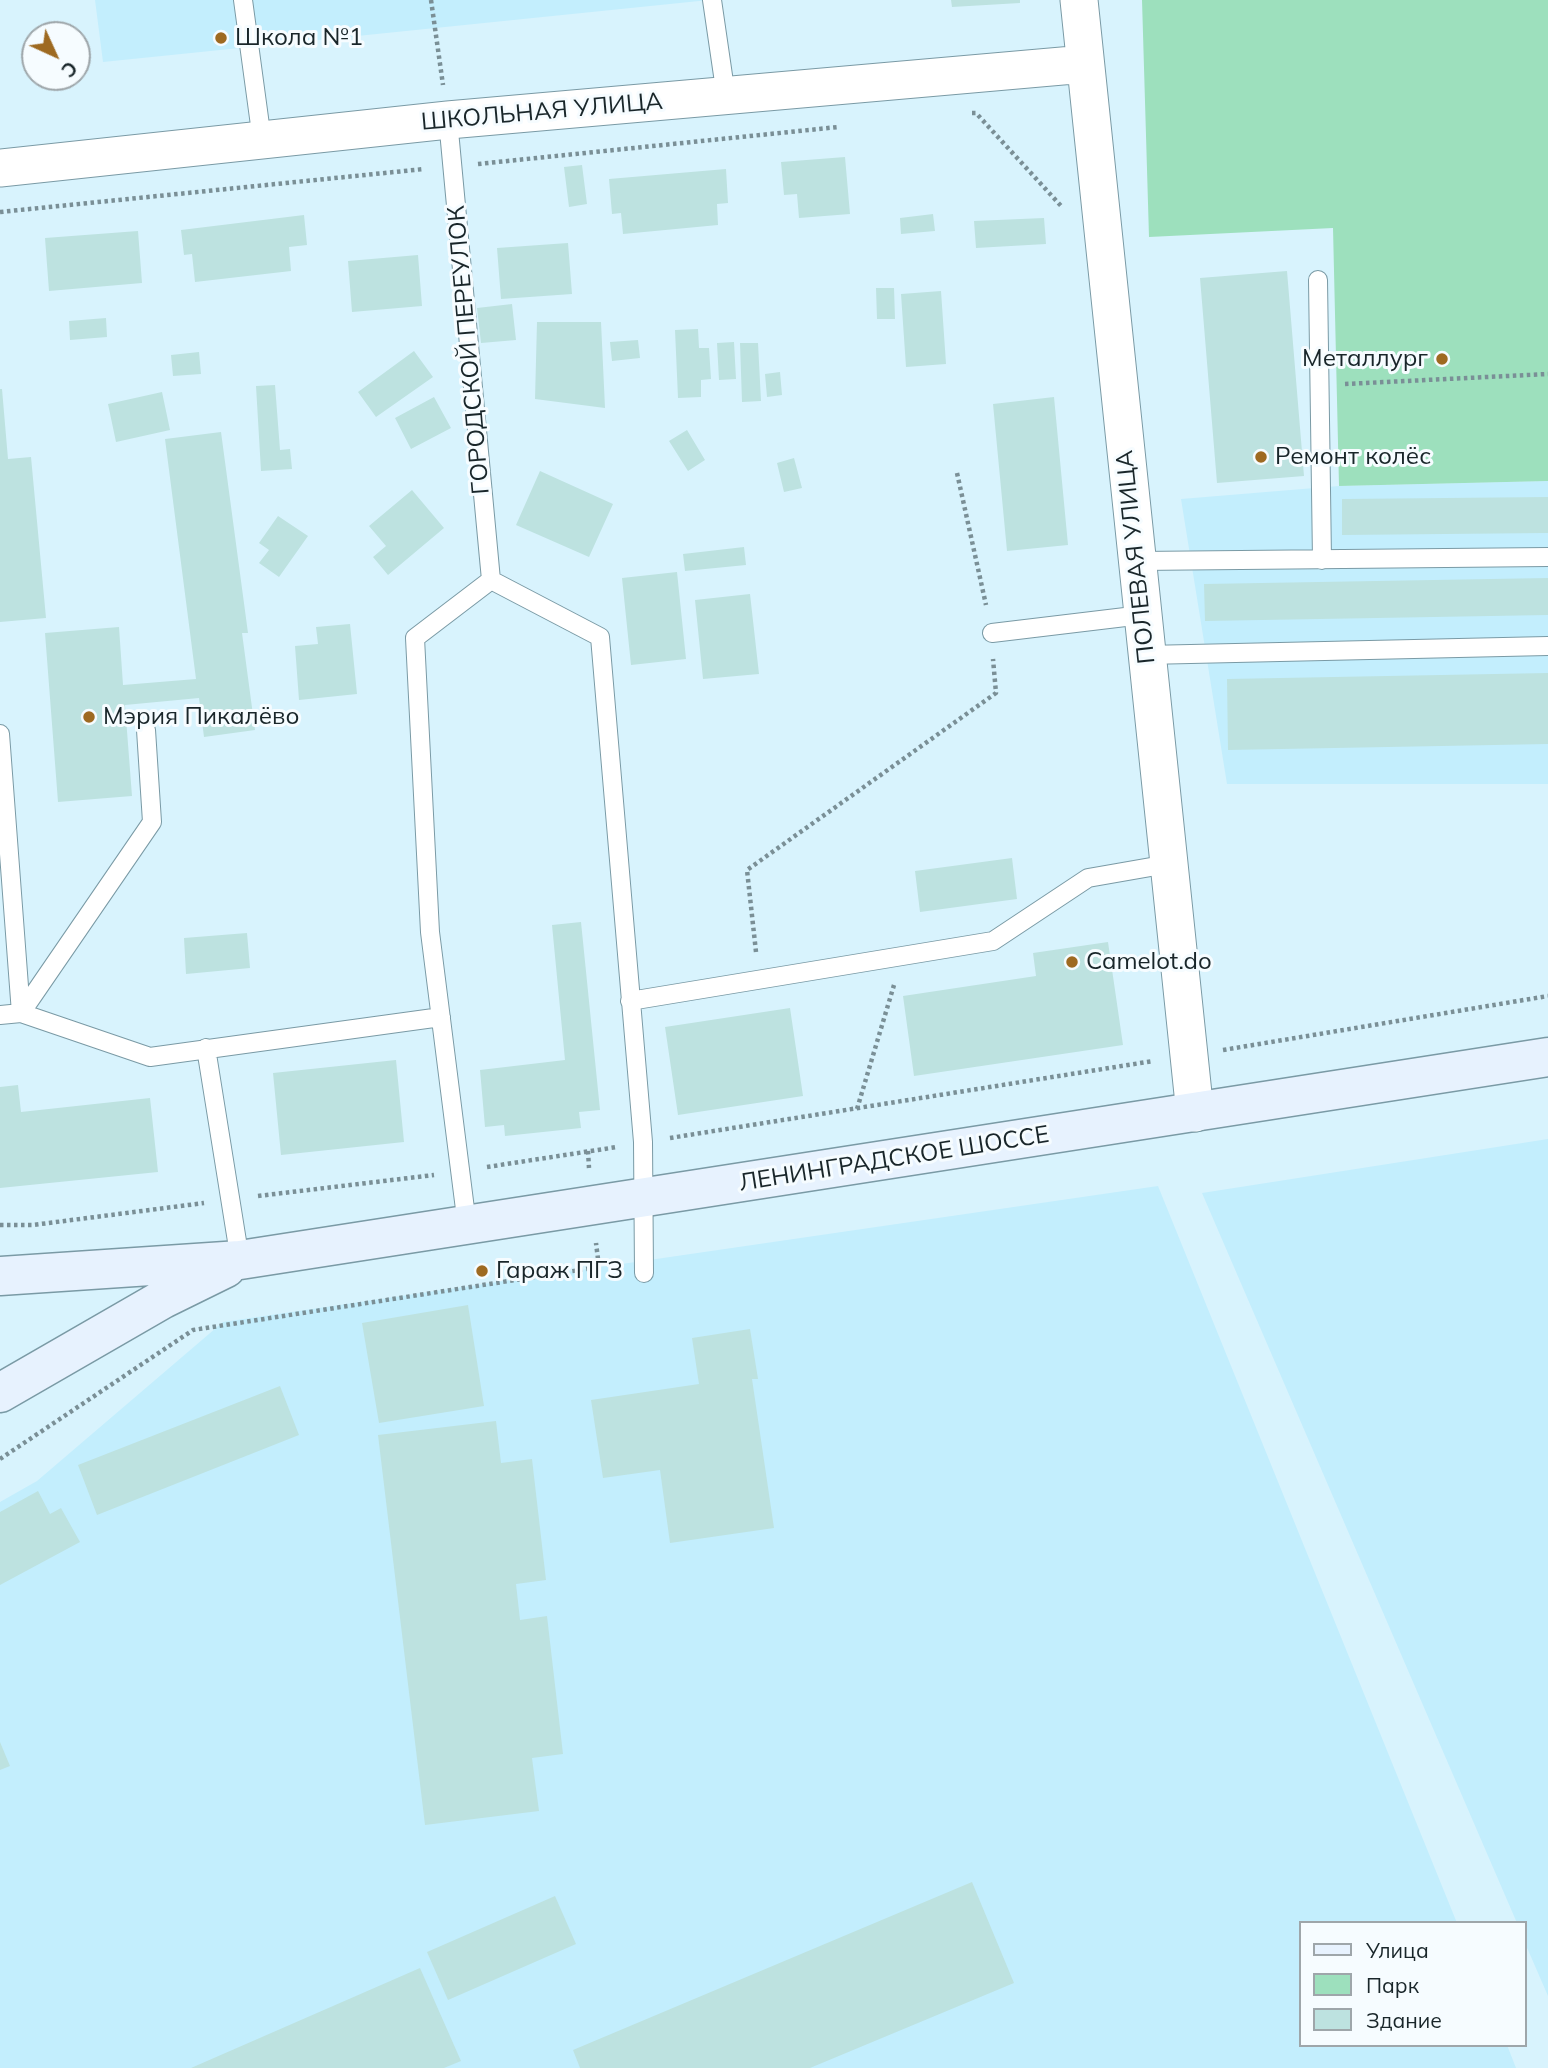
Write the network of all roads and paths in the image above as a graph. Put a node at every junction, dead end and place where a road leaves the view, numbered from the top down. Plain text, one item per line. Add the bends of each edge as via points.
1 (243, 0) edge
2 (431, 0) edge
3 (712, 0) edge
4 (1079, 0) edge
5 (1085, 64) junction
6 (726, 96) junction
7 (962, 114) dead end
8 (448, 120) junction
9 (852, 125) dead end
10 (262, 140) junction
11 (452, 166) junction
12 (0, 168) edge
13 (0, 212) edge
14 (1064, 221) dead end
15 (1318, 280) dead end
16 (1548, 373) edge
17 (1319, 385) junction
18 (957, 473) dead end
19 (1548, 557) edge
20 (1322, 560) junction
21 (1138, 561) junction
22 (491, 580) junction
23 (1142, 615) junction
24 (992, 633) junction
25 (1548, 646) edge
26 (1146, 655) junction
27 (146, 730) dead end
28 (0, 734) edge
29 (1168, 864) junction
30 (903, 955) junction
31 (759, 979) junction
32 (1548, 996) edge
33 (630, 1001) junction
34 (20, 1013) junction
35 (0, 1015) edge
36 (441, 1017) junction
37 (206, 1048) junction
38 (1189, 1055) junction
39 (1548, 1057) edge
40 (857, 1108) junction
41 (1195, 1113) junction
42 (643, 1142) junction
43 (460, 1172) junction
44 (642, 1197) junction
45 (230, 1200) junction
46 (0, 1225) edge
47 (467, 1225) junction
48 (240, 1261) junction
49 (598, 1267) dead end
50 (644, 1273) dead end
51 (0, 1276) edge
52 (0, 1393) edge
53 (0, 1459) edge

1 - 10 lane
2 - 8 path
3 - 6 lane
4 - 5 street, ПОЛЕВАЯ УЛИЦА
5 - 6 street, ШКОЛЬНАЯ УЛИЦА
5 - 21 street, ПОЛЕВАЯ УЛИЦА
6 - 8 street, ШКОЛЬНАЯ УЛИЦА
7 - 14 path via 976,113 1062,207
8 - 10 street, ШКОЛЬНАЯ УЛИЦА
8 - 11 lane, ГОРОДСКОЙ ПЕРЕУЛОК
9 - 11 path
10 - 12 street, ШКОЛЬНАЯ УЛИЦА
11 - 13 path
11 - 22 lane, ГОРОДСКОЙ ПЕРЕУЛОК
15 - 17 lane
16 - 17 path
17 - 20 lane
18 - 24 path
19 - 20 lane
20 - 21 lane
21 - 23 street, ПОЛЕВАЯ УЛИЦА
22 - 33 lane via 600,637
22 - 36 lane via 415,638 430,932
23 - 24 lane
23 - 26 street, ПОЛЕВАЯ УЛИЦА
24 - 31 path via 996,693 747,870
25 - 26 lane
26 - 29 street, ПОЛЕВАЯ УЛИЦА
27 - 34 lane via 152,822
28 - 34 lane
29 - 30 lane via 1088,878 993,941
29 - 38 street, ПОЛЕВАЯ УЛИЦА
30 - 31 lane
30 - 40 path
31 - 33 lane
32 - 38 path
33 - 42 lane
34 - 35 lane
34 - 37 lane via 150,1057
36 - 37 lane
36 - 43 lane
37 - 45 lane
38 - 40 path
38 - 41 street, ПОЛЕВАЯ УЛИЦА
39 - 41 main road, ЛЕНИНГРАДСКОЕ ШОССЕ
40 - 42 path
41 - 44 main road, ЛЕНИНГРАДСКОЕ ШОССЕ
42 - 43 path
42 - 44 lane
43 - 45 path
43 - 47 lane
44 - 47 main road, ЛЕНИНГРАДСКОЕ ШОССЕ
44 - 50 lane
45 - 46 path via 33,1225
45 - 48 lane
47 - 48 main road, ЛЕНИНГРАДСКОЕ ШОССЕ
48 - 51 main road
48 - 52 main road via 163,1299
49 - 53 path via 193,1331

